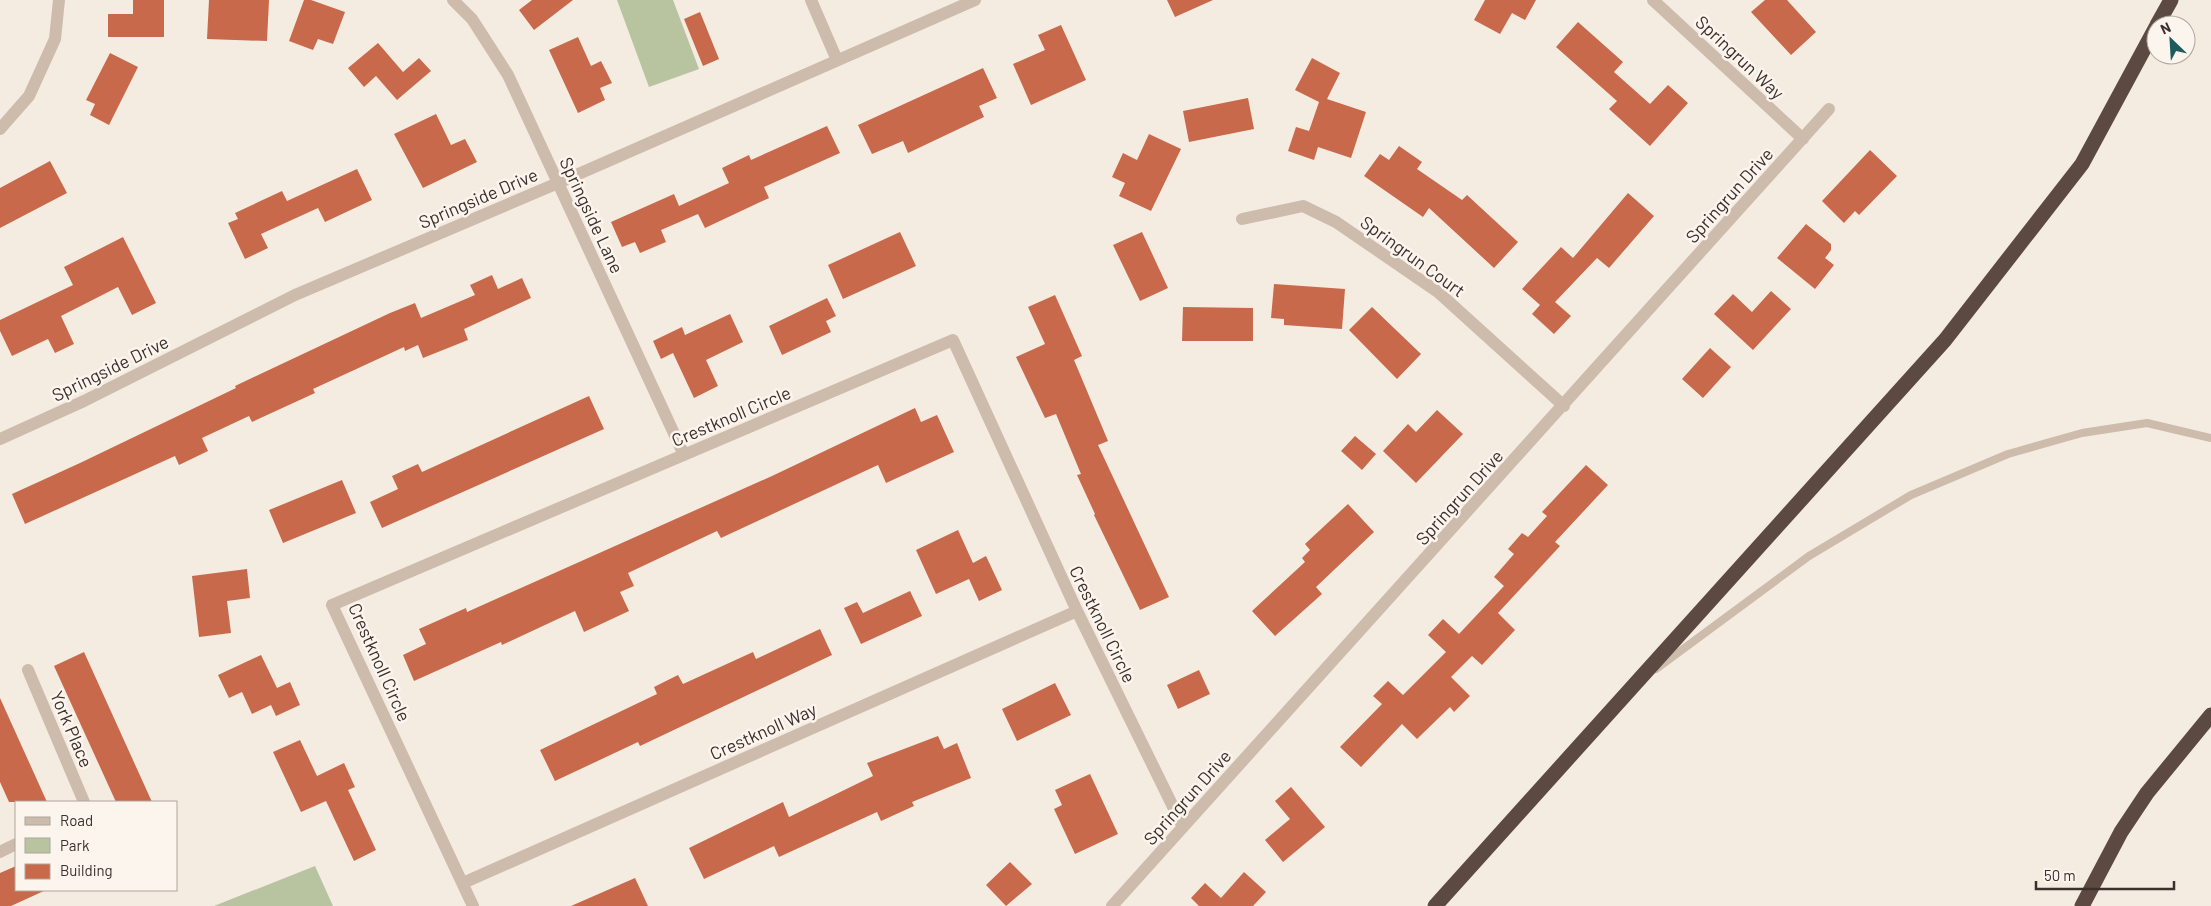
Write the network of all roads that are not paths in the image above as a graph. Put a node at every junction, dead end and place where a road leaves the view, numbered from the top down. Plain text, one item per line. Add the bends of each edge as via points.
1 (59, 0) edge
2 (453, 0) edge
3 (810, 0) edge
4 (975, 0) edge
5 (1653, 0) edge
6 (2171, 0) edge
7 (2163, 15) edge
8 (2146, 46) edge
9 (837, 60) junction
10 (1829, 109) dead end
11 (0, 129) edge
12 (1803, 139) junction
13 (558, 183) junction
14 (1242, 219) dead end
15 (1564, 406) junction
16 (2211, 438) edge
17 (0, 439) edge
18 (684, 455) junction
19 (1077, 611) junction
20 (28, 670) dead end
21 (1634, 685) junction
22 (2211, 715) edge
23 (84, 801) edge
24 (1184, 827) junction
25 (15, 844) edge
26 (0, 852) edge
27 (463, 884) junction
28 (473, 906) edge
29 (1112, 906) edge
30 (1435, 906) edge
31 (2082, 906) edge

1 - 11 street via 55,39 29,96
2 - 13 street, Springside Lane via 472,19 508,75
3 - 9 street
4 - 9 street, Springside Drive
5 - 12 street, Springrun Way
6 - 7 highway
8 - 21 highway via 2082,164 1944,340
9 - 13 street, Springside Drive
10 - 12 street, Springrun Drive
12 - 15 street, Springrun Drive
13 - 17 street, Springside Drive via 295,295 84,401
13 - 18 street, Springside Lane
14 - 15 street, Springrun Court via 1302,206 1336,222 1438,292
15 - 24 street, Springrun Drive
16 - 21 lane via 2147,423 2082,433 2008,454 1910,495 1809,556
18 - 19 street, Crestknoll Circle via 953,340
18 - 27 street, Crestknoll Circle via 332,606
19 - 24 street, Crestknoll Circle
19 - 27 street, Crestknoll Way
20 - 23 street, York Place
21 - 30 highway
22 - 31 highway via 2147,793 2121,832
24 - 29 street, Springrun Drive
25 - 26 street
27 - 28 street, Crestknoll Circle

